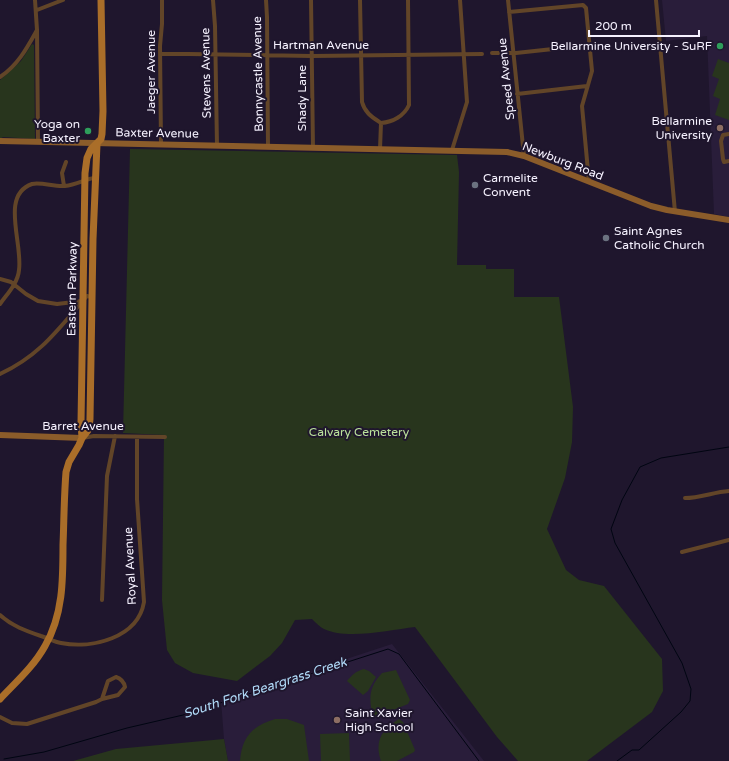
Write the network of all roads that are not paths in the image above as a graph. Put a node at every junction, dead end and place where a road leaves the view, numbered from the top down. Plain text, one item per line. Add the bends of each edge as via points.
1 (35, 0) edge
2 (63, 0) edge
3 (101, 0) edge
4 (162, 0) edge
5 (213, 0) edge
6 (266, 0) edge
7 (311, 0) edge
8 (360, 0) edge
9 (408, 0) edge
10 (460, 0) edge
11 (508, 0) edge
12 (656, 0) edge
13 (36, 10) junction
14 (509, 12) junction
15 (37, 30) junction
16 (590, 46) junction
17 (492, 53) dead end
18 (513, 53) junction
19 (160, 54) junction
20 (215, 54) junction
21 (464, 54) junction
22 (482, 54) dead end
23 (268, 55) junction
24 (409, 55) junction
25 (312, 56) junction
26 (361, 56) junction
27 (0, 77) edge
28 (587, 86) junction
29 (517, 94) junction
30 (381, 123) junction
31 (729, 134) edge
32 (0, 141) edge
33 (38, 142) junction
34 (97, 144) junction
35 (161, 145) junction
36 (217, 146) junction
37 (268, 147) junction
38 (313, 148) junction
39 (380, 149) junction
40 (452, 150) junction
41 (524, 156) junction
42 (729, 161) edge
43 (66, 162) dead end
44 (94, 178) junction
45 (85, 181) junction
46 (590, 182) junction
47 (64, 186) junction
48 (12, 199) dead end
49 (675, 212) junction
50 (9, 219) dead end
51 (729, 220) edge
52 (0, 279) edge
53 (14, 284) junction
54 (92, 297) junction
55 (83, 301) junction
56 (0, 304) edge
57 (0, 374) edge
58 (0, 436) edge
59 (115, 436) junction
60 (137, 437) junction
61 (165, 437) dead end
62 (82, 438) junction
63 (729, 491) edge
64 (685, 498) dead end
65 (729, 540) edge
66 (682, 552) dead end
67 (102, 600) dead end
68 (0, 615) edge
69 (48, 639) junction
70 (102, 698) junction
71 (0, 699) edge
72 (0, 717) edge

1 - 13 street
2 - 13 street
3 - 34 main road, Eastern Parkway via 102,112 101,137
4 - 19 street, Jaeger Avenue
5 - 20 street, Stevens Avenue
6 - 23 street, Bonnycastle Avenue
7 - 25 street, Shady Lane
8 - 26 street
9 - 24 street
10 - 21 street
11 - 14 street, Speed Avenue
12 - 49 street
13 - 15 street
14 - 16 street via 585,6
14 - 18 street, Speed Avenue
15 - 27 street via 17,62
15 - 33 street
16 - 18 street
16 - 28 street via 592,71
17 - 18 street
18 - 29 street, Speed Avenue
19 - 20 street, Hartman Avenue
19 - 35 street, Jaeger Avenue
20 - 23 street, Hartman Avenue
20 - 36 street, Stevens Avenue
21 - 22 street, Hartman Avenue
21 - 24 street, Hartman Avenue
21 - 40 street via 467,102
23 - 25 street, Hartman Avenue
23 - 37 street, Bonnycastle Avenue
24 - 26 street, Hartman Avenue
24 - 30 street via 407,108 397,119
25 - 26 street, Hartman Avenue
25 - 38 street, Shady Lane
26 - 30 street via 363,106 368,114
28 - 29 street
28 - 46 street via 582,106
29 - 41 street, Speed Avenue
30 - 39 street
31 - 42 street via 723,135 721,141 724,162
32 - 33 main road, Baxter Avenue
33 - 34 main road, Baxter Avenue
34 - 35 main road, Baxter Avenue
34 - 44 main road, Eastern Parkway
34 - 45 main road, Eastern Parkway via 91,149 88,158
35 - 36 main road, Baxter Avenue
36 - 37 main road, Baxter Avenue
37 - 38 main road, Baxter Avenue
38 - 39 main road, Newburg Road
39 - 40 main road, Newburg Road
40 - 41 main road, Newburg Road via 507,152
41 - 46 main road, Newburg Road
43 - 47 street via 62,173
44 - 45 street
44 - 54 main road, Eastern Parkway
45 - 47 street
45 - 55 main road, Eastern Parkway
46 - 49 main road, Newburg Road via 651,206
47 - 48 street via 32,184 18,191
49 - 51 main road, Newburg Road
50 - 53 street via 20,257 19,275
52 - 53 street
53 - 55 street via 38,301 57,304
53 - 56 street
54 - 55 street via 87,296
54 - 62 main road, Eastern Parkway via 90,419 89,429
55 - 57 street via 36,352
55 - 62 main road, Eastern Parkway
58 - 62 main road, Barret Avenue
59 - 60 street, Barret Avenue
59 - 62 street, Barret Avenue
59 - 67 street via 107,476
60 - 61 street, Barret Avenue
60 - 69 street, Royal Avenue via 137,499 144,602 138,619 118,636 99,642 70,644
62 - 69 main road, Eastern Parkway via 66,472 62,591 58,612
63 - 64 street
65 - 66 street
68 - 69 street, Royal Avenue via 23,630
69 - 71 main road, Eastern Parkway via 32,665
70 - 70 street via 108,681 120,678 124,683 122,691 113,697
70 - 72 street via 27,724 12,723

